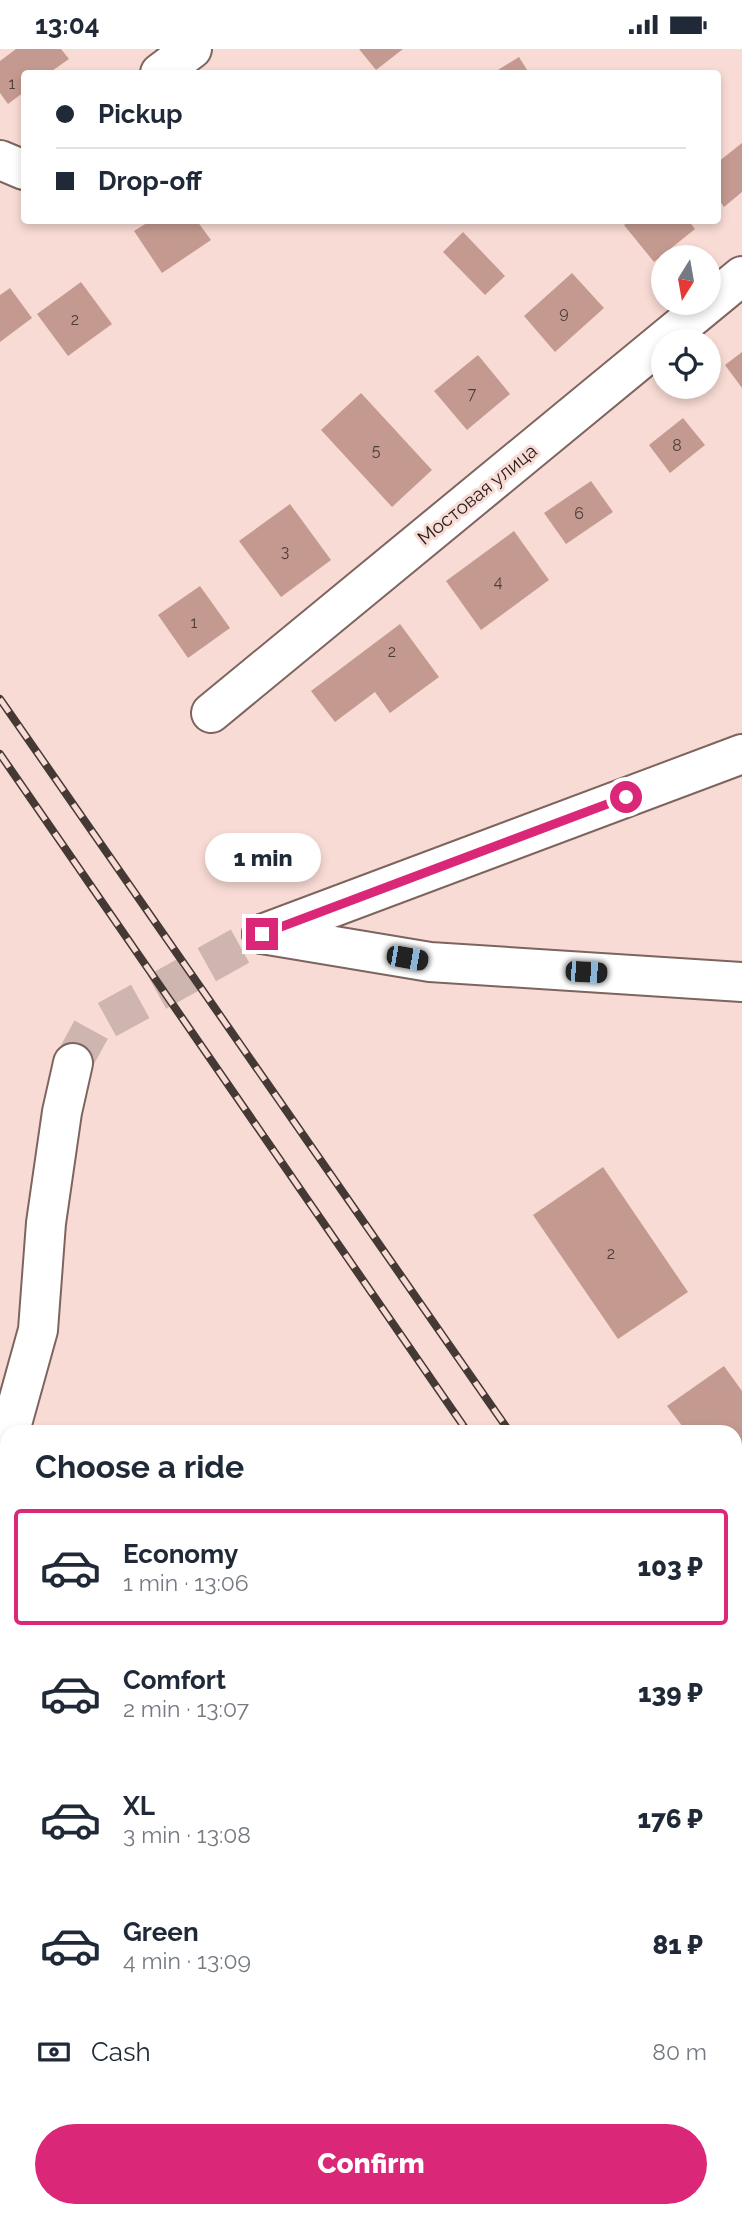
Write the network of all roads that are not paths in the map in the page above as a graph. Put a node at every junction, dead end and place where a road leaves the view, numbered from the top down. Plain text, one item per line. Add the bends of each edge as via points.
1 (192, 49) edge
2 (164, 70) edge
3 (0, 160) edge
4 (21, 169) edge
5 (742, 276) edge
6 (211, 713) dead end
7 (742, 754) edge
8 (742, 982) edge
9 (73, 1063) tunnel mouth
10 (12, 1425) edge

1 - 2 main road
3 - 4 main road
5 - 6 main road, Мостовая улица
7 - 8 main road via 262,934 430,962
9 - 10 main road via 46,1223 38,1330

